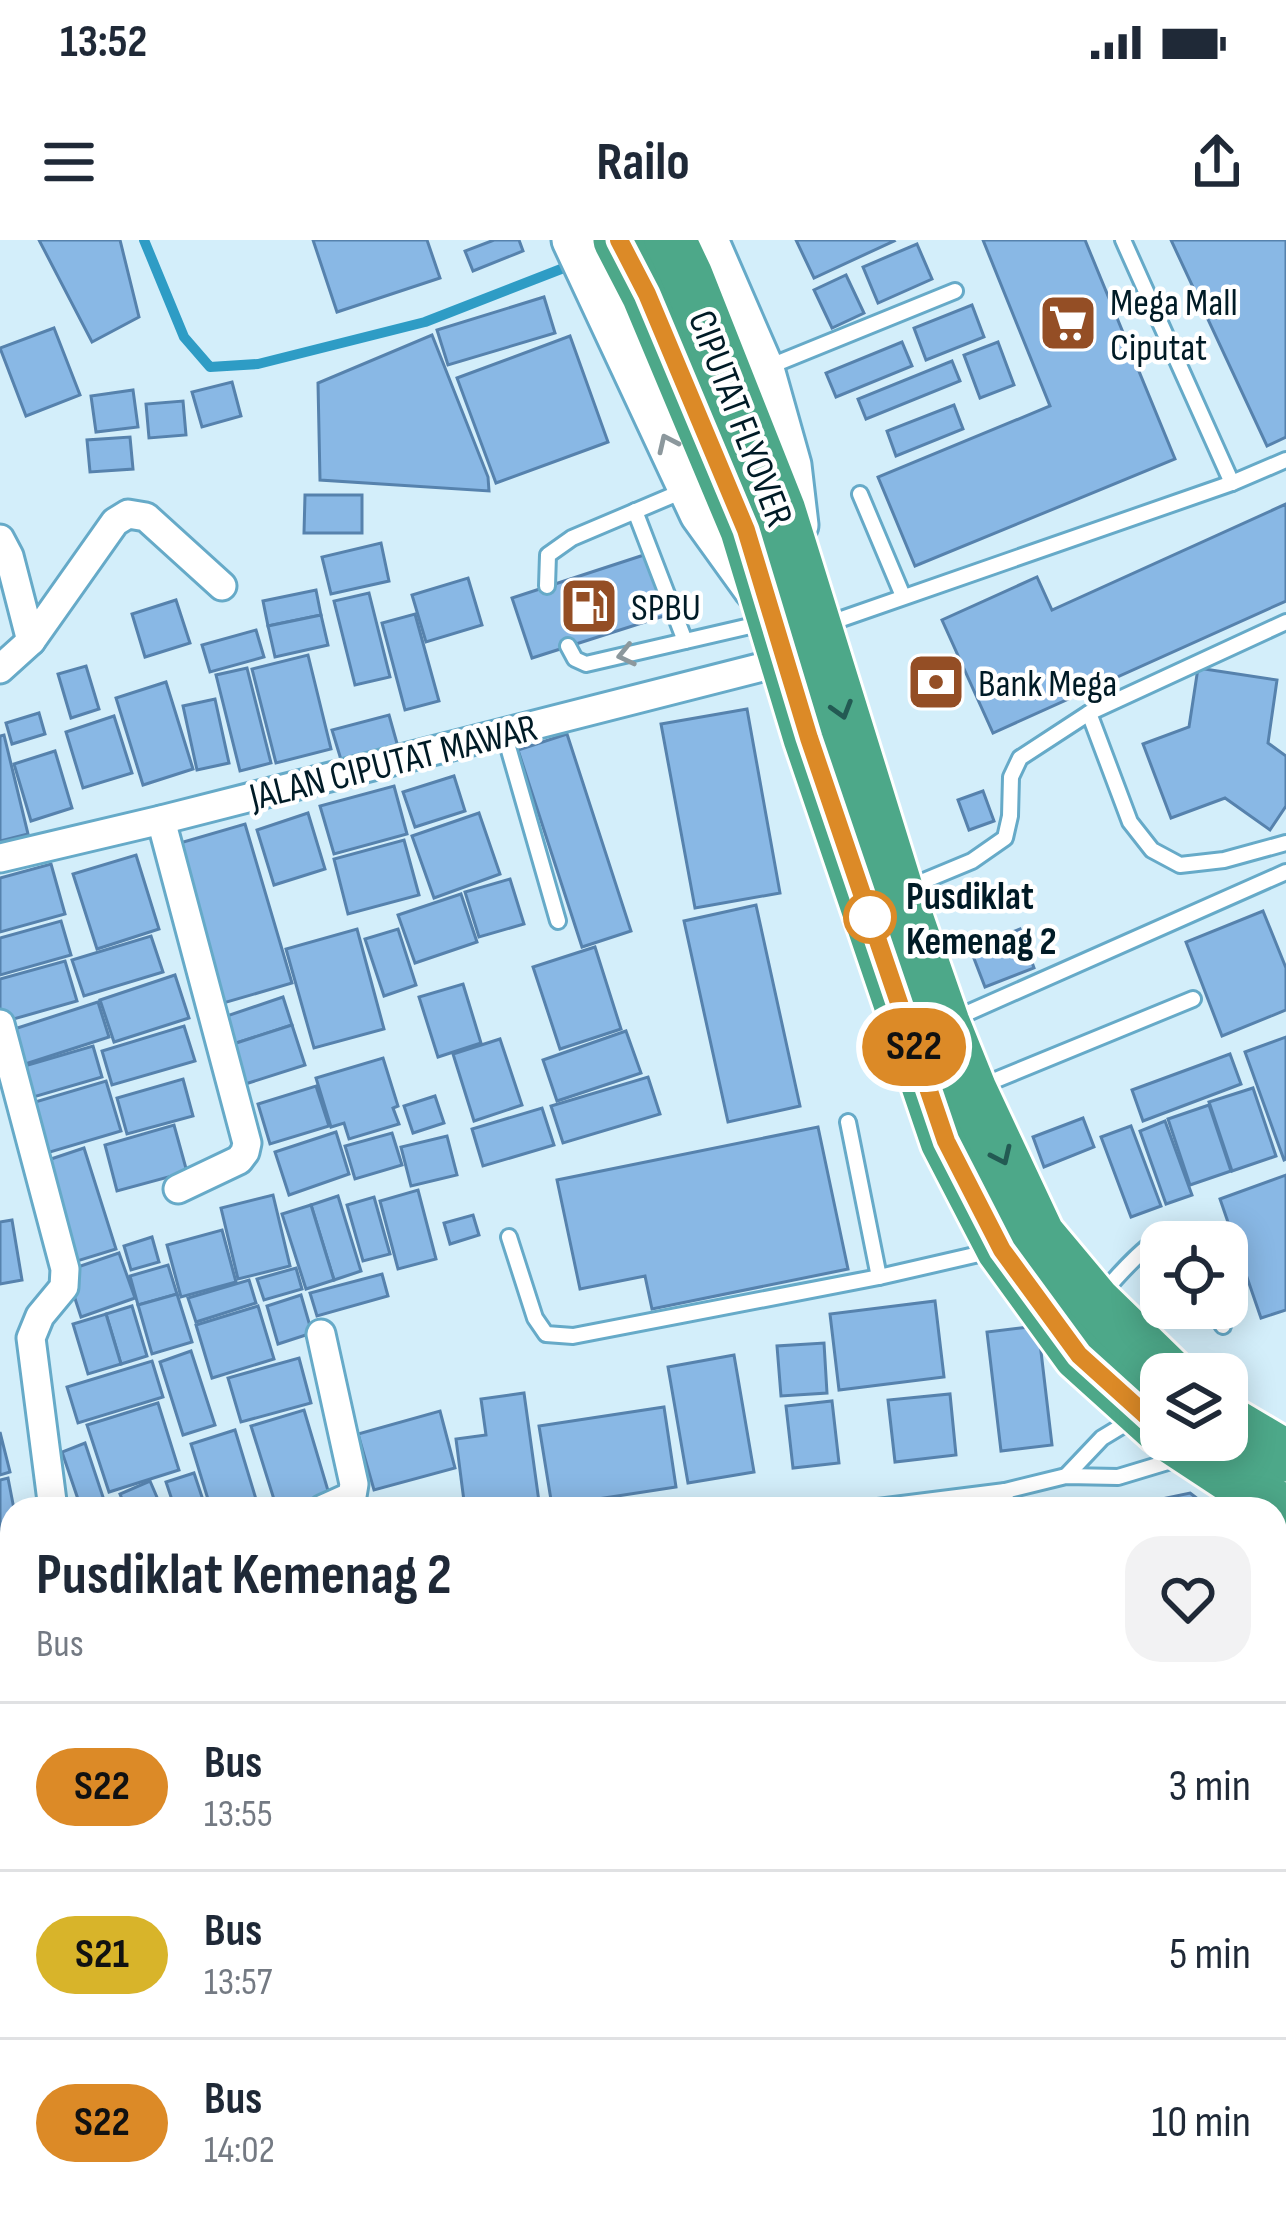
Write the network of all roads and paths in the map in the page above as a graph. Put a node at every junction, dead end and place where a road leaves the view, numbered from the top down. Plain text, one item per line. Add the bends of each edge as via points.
1 (572, 240) edge
2 (619, 240) edge
3 (1124, 240) edge
4 (678, 263) edge
5 (955, 291) dead end
6 (764, 369) junction
7 (1286, 460) edge
8 (1232, 483) junction
9 (688, 488) junction
10 (860, 494) dead end
11 (635, 511) junction
12 (0, 538) edge
13 (221, 586) dead end
14 (548, 586) dead end
15 (903, 596) junction
16 (1286, 622) edge
17 (791, 624) junction
18 (32, 641) junction
19 (685, 641) junction
20 (568, 646) dead end
21 (0, 669) edge
22 (1089, 713) junction
23 (504, 733) junction
24 (161, 820) junction
25 (1286, 843) edge
26 (0, 858) edge
27 (1286, 872) edge
28 (898, 891) junction
29 (558, 921) dead end
30 (1193, 999) dead end
31 (944, 1023) junction
32 (0, 1024) edge
33 (970, 1090) junction
34 (848, 1122) dead end
35 (178, 1189) dead end
36 (509, 1237) dead end
37 (1002, 1250) junction
38 (1140, 1253) edge
39 (879, 1277) junction
40 (1095, 1302) junction
41 (321, 1334) dead end
42 (1140, 1367) edge
43 (1140, 1396) edge
44 (1140, 1430) edge
45 (1248, 1444) edge
46 (1286, 1456) edge
47 (1140, 1457) edge
48 (1224, 1461) edge
49 (1066, 1476) junction
50 (1005, 1491) junction
51 (51, 1497) edge
52 (350, 1497) edge
53 (957, 1497) edge
54 (1006, 1497) edge
55 (1267, 1497) edge

9 -> 1 main road
2 - 4 highway, CIPUTAT FLYOVER
3 - 8 lane
4 - 6 main road
4 - 17 highway, CIPUTAT FLYOVER via 746,530
5 - 6 lane
6 - 17 main road via 791,465
7 - 8 lane
8 - 15 lane
9 - 11 lane
9 - 17 main road via 700,514
10 - 15 lane
11 - 14 lane via 548,555
11 - 19 lane
12 - 18 street
13 - 18 street via 146,517 128,514
15 - 17 lane
16 - 22 lane
17 - 19 lane
17 - 23 street, JALAN CIPUTAT MAWAR
17 -> 28 highway
17 - 37 highway via 946,1141
18 - 21 street
19 -> 20 lane via 586,664
22 - 25 lane via 1130,822 1152,850 1180,865
22 - 28 lane via 1020,758 1005,838 972,862
23 - 24 street, JALAN CIPUTAT MAWAR
23 - 29 lane
24 - 26 street, JALAN CIPUTAT MAWAR
24 - 35 street via 247,1143 239,1160
27 - 31 lane
28 - 31 highway
30 - 33 lane
31 - 33 highway
32 - 51 street via 65,1269 64,1287 31,1338
33 -> 40 highway via 1040,1235
34 - 39 lane
36 - 39 lane via 546,1334 573,1336
37 - 39 lane
37 - 43 highway via 1079,1355
38 - 40 lane
40 - 42 highway
41 - 52 street via 354,1484
44 - 49 lane via 1102,1438
45 - 46 highway
47 - 49 lane via 1118,1477
48 - 55 highway
49 - 50 lane
50 - 53 lane
50 - 54 lane

